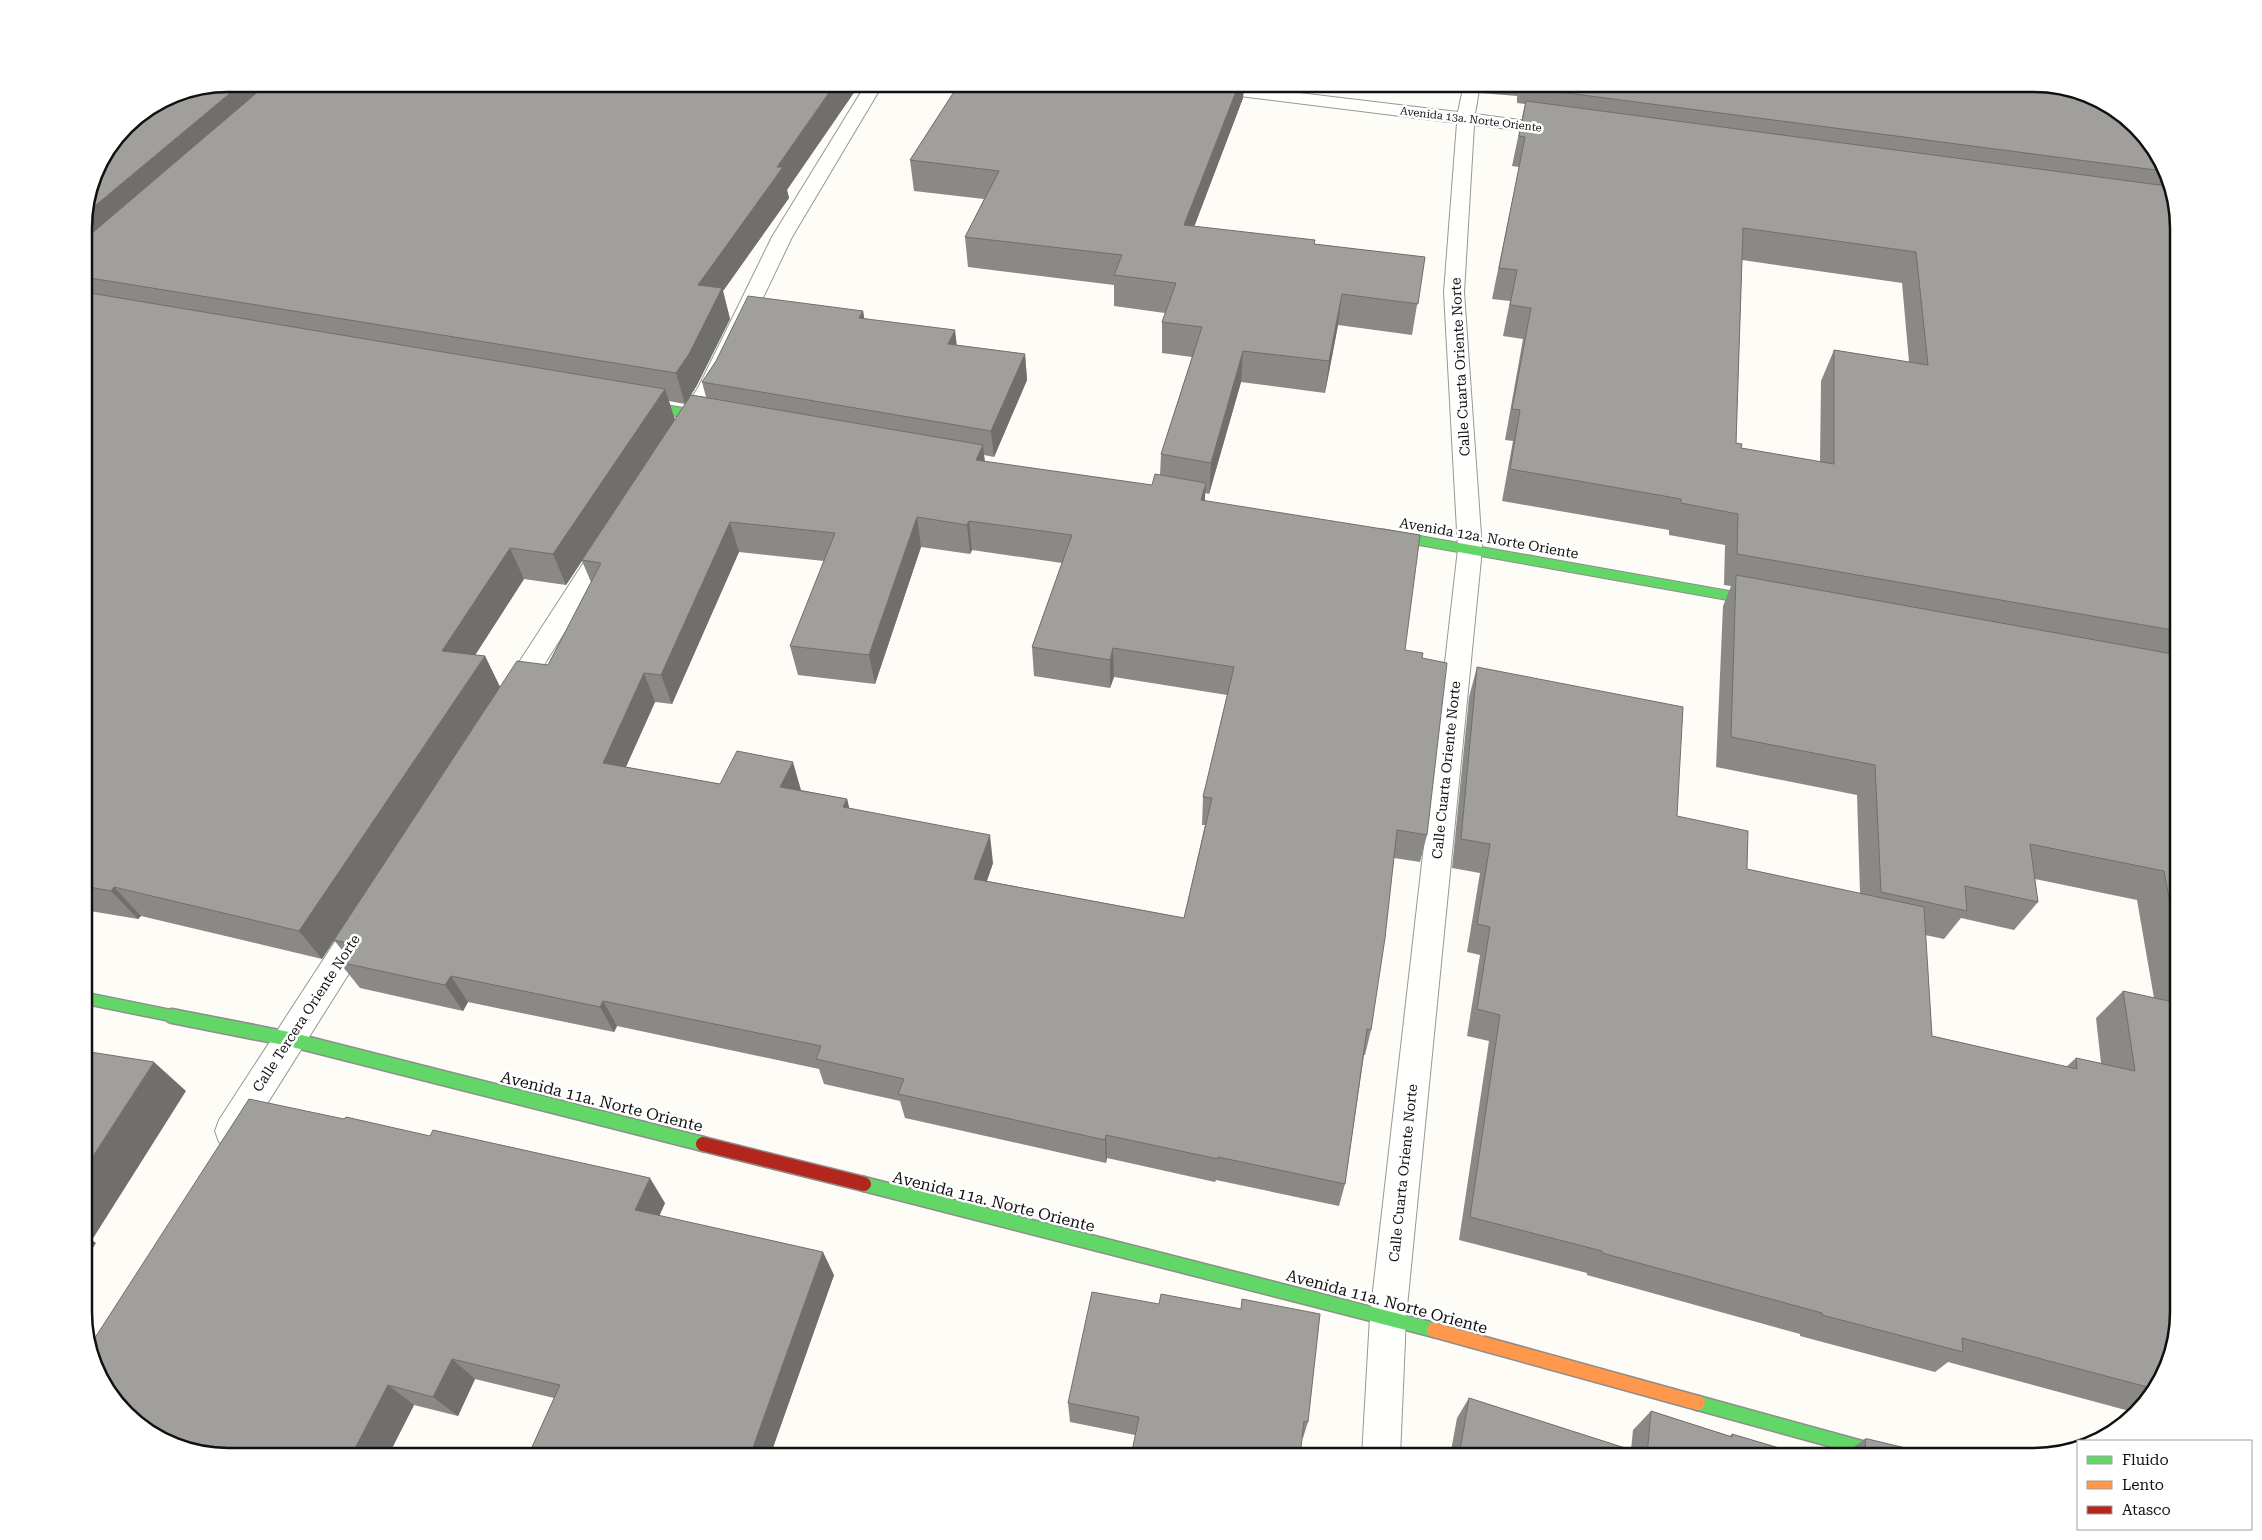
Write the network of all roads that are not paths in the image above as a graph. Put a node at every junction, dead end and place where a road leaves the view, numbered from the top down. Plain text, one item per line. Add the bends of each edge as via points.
1 (869, 92) edge
2 (1250, 92) edge
3 (1471, 92) edge
4 (1466, 118) junction
5 (1574, 132) edge
6 (624, 402) edge
7 (693, 414) junction
8 (732, 421) edge
9 (671, 447) edge
10 (623, 522) edge
11 (1372, 532) edge
12 (1470, 549) junction
13 (1780, 606) edge
14 (499, 714) edge
15 (375, 906) edge
16 (93, 1000) edge
17 (289, 1039) junction
18 (220, 1148) edge
19 (1388, 1317) junction
20 (1381, 1448) edge
21 (1862, 1448) edge

1 - 7 street via 782,237 710,386
2 - 4 street, Avenida 13a. Norte Oriente
3 - 4 street, Calle Cuarta Oriente Norte
4 - 5 street, Avenida 13a. Norte Oriente
4 - 12 street, Calle Cuarta Oriente Norte via 1454,292
6 - 7 street
7 - 8 street
7 - 9 street
10 - 14 street
11 - 12 street, Avenida 12a. Norte Oriente
12 - 13 street, Avenida 12a. Norte Oriente
12 - 19 street, Calle Cuarta Oriente Norte
15 - 17 street, Calle Tercera Oriente Norte
16 - 17 street, Avenida 11a. Norte Oriente
17 - 18 street, Calle Tercera Oriente Norte
17 - 19 street, Avenida 11a. Norte Oriente
19 - 20 street, Calle Cuarta Oriente Norte
19 - 21 street, Avenida 11a. Norte Oriente

